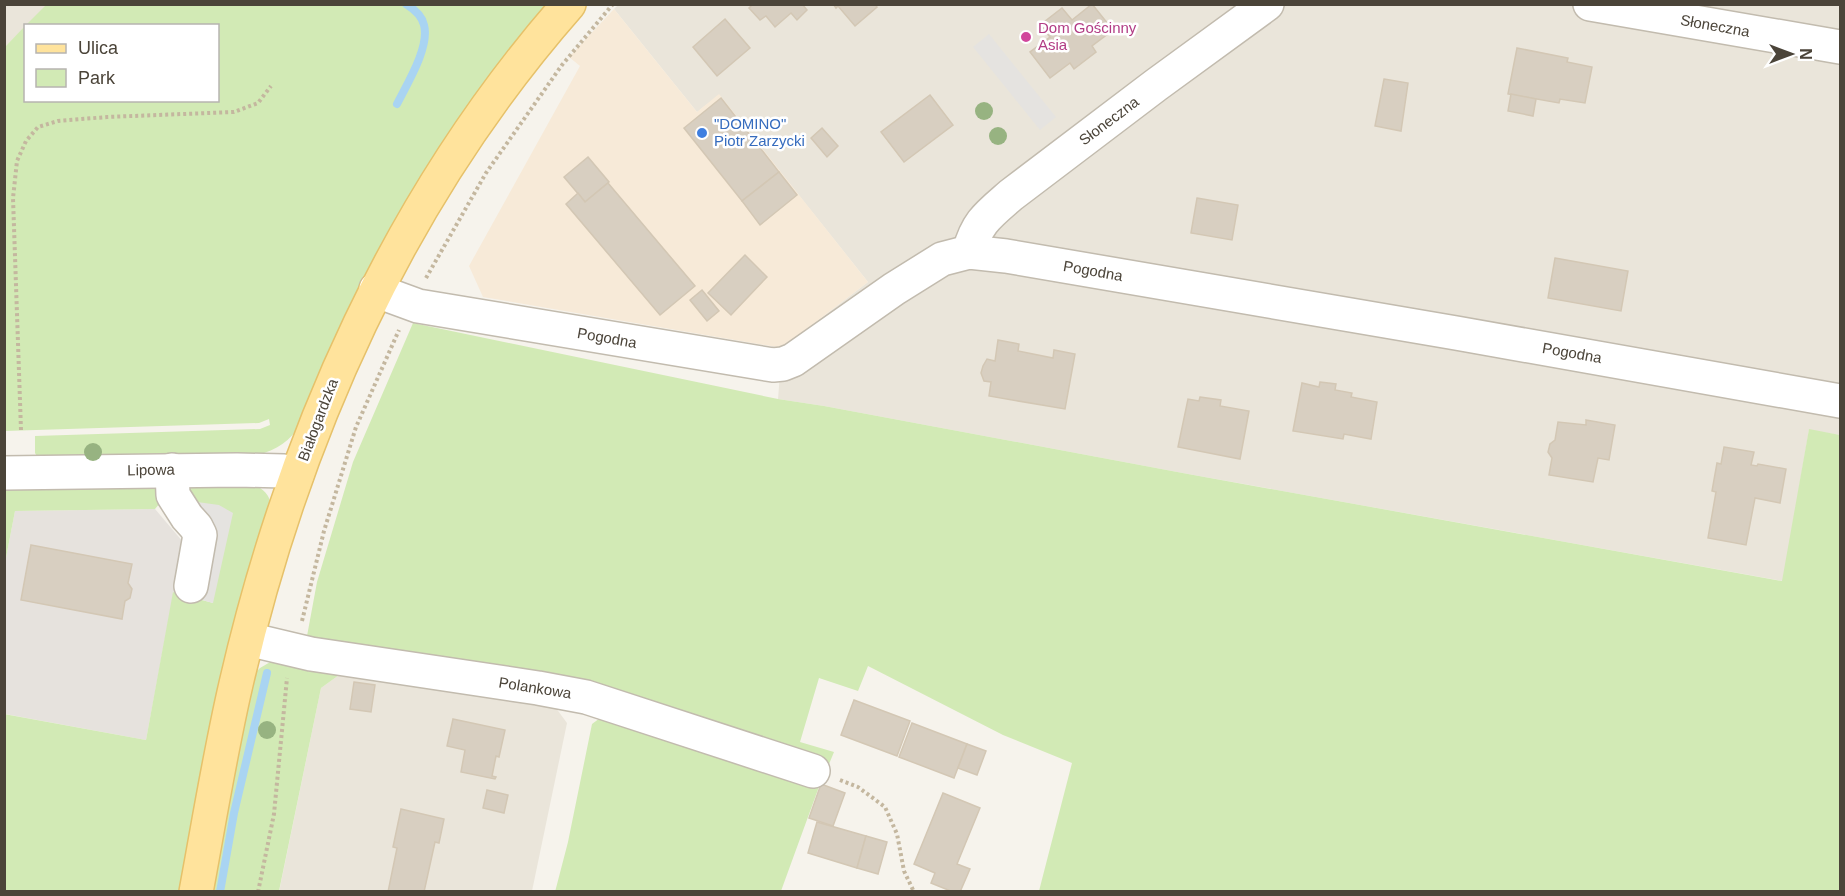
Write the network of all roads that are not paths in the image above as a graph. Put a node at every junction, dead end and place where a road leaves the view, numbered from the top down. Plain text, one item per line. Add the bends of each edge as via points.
1 (569, 4) edge
2 (1267, 4) edge
3 (1590, 4) edge
4 (1840, 47) edge
5 (969, 252) junction
6 (376, 289) junction
7 (1840, 401) edge
8 (172, 470) junction
9 (4, 473) edge
10 (297, 474) junction
11 (191, 586) dead end
12 (248, 639) junction
13 (813, 771) road end
14 (196, 891) edge

1 - 6 main road, Białogardzka via 465,141 406,233
2 - 5 street, Słoneczna via 1011,195 974,233
3 - 4 street, Słoneczna
5 - 6 street, Pogodna via 942,259 793,360 773,365 411,304
5 - 7 street, Pogodna via 1339,312
6 - 10 main road, Białogardzka via 332,382
8 - 9 street, Lipowa
8 - 10 street, Lipowa
8 - 11 street via 173,495 200,535
10 - 12 main road, Białogardzka
12 - 13 street, Polankowa via 294,650 586,697
12 - 14 main road, Białogardzka

